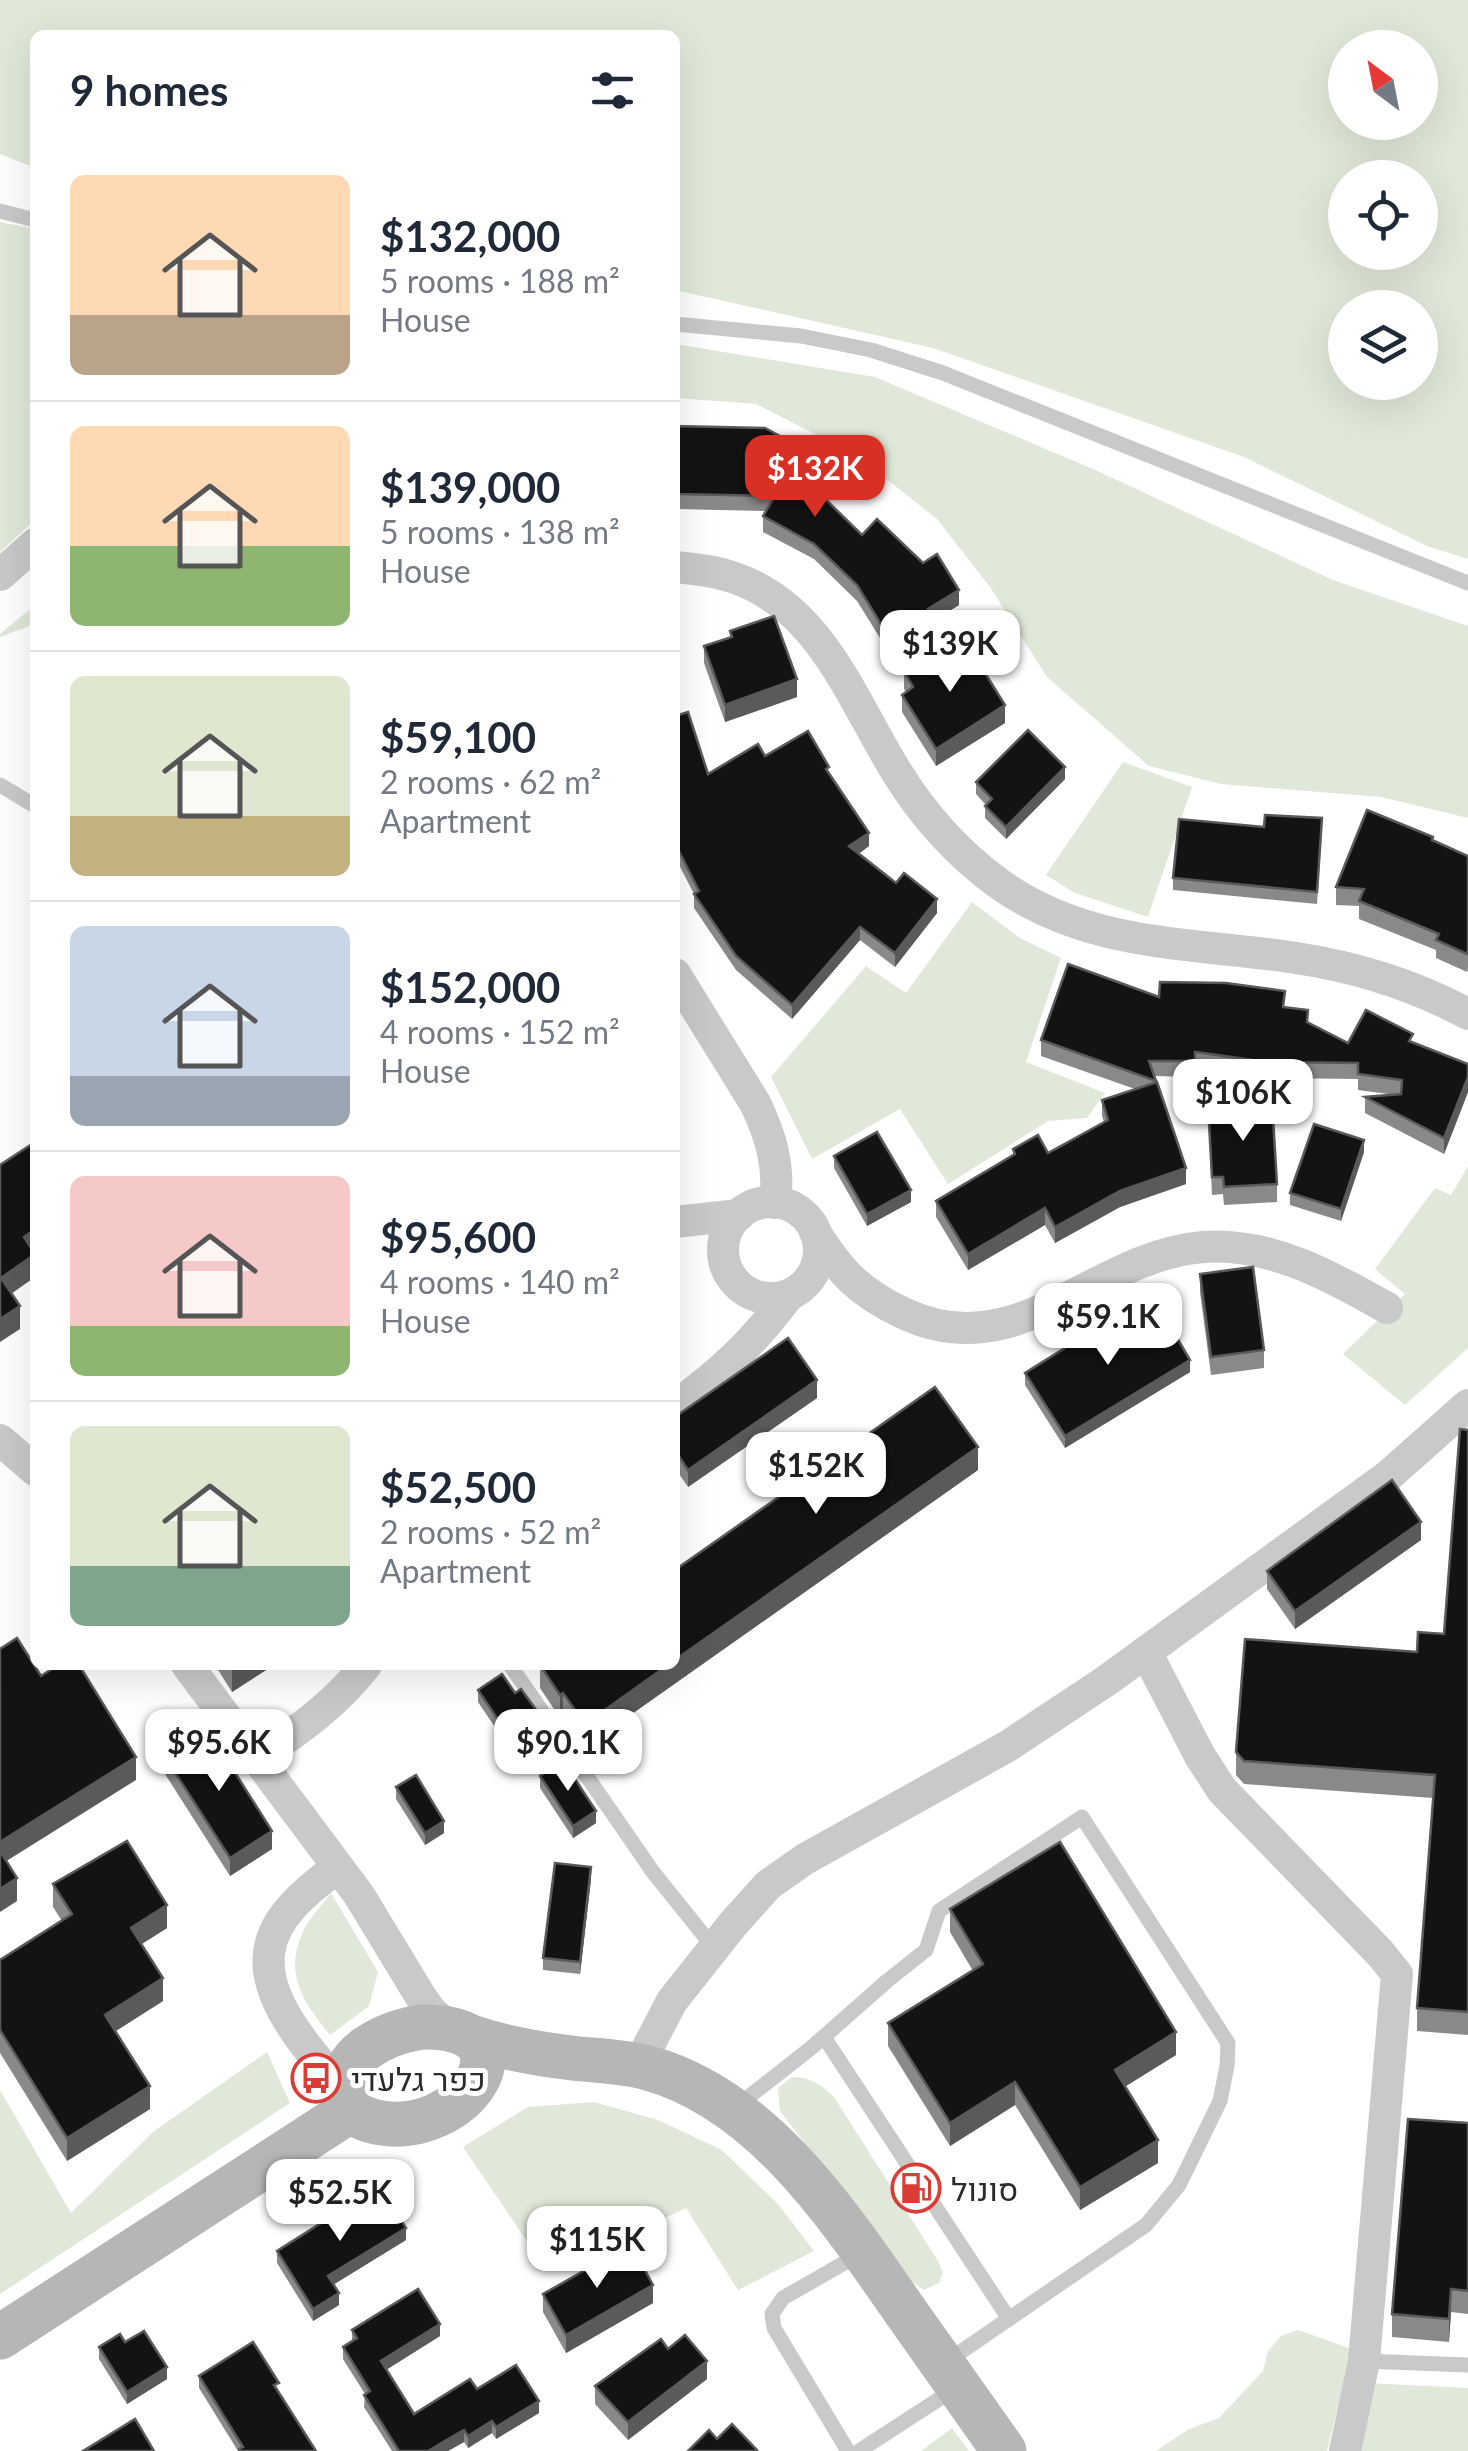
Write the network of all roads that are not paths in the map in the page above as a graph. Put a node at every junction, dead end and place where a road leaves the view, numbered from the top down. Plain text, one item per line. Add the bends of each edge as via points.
1 (0, 210) edge
2 (30, 219) edge
3 (680, 324) edge
4 (30, 548) edge
5 (680, 569) edge
6 (0, 575) edge
7 (1468, 583) edge
8 (0, 785) edge
9 (30, 803) edge
10 (680, 982) edge
11 (1468, 1014) edge
12 (775, 1203) junction
13 (740, 1215) junction
14 (680, 1221) edge
15 (815, 1232) junction
16 (680, 1239) edge
17 (729, 1273) junction
18 (867, 1292) junction
19 (793, 1293) junction
20 (1387, 1308) dead end
21 (724, 1370) junction
22 (680, 1402) edge
23 (1468, 1405) edge
24 (1146, 1652) junction
25 (191, 1670) edge
26 (362, 1670) edge
27 (513, 1670) edge
28 (256, 1758) junction
29 (338, 1867) junction
30 (714, 1948) junction
31 (399, 1960) junction
32 (460, 2033) junction
33 (824, 2037) junction
34 (378, 2041) junction
35 (590, 2060) junction
36 (638, 2066) junction
37 (346, 2100) junction
38 (448, 2110) junction
39 (732, 2110) junction
40 (864, 2252) junction
41 (1008, 2319) junction
42 (0, 2337) edge
43 (1364, 2360) junction
44 (1468, 2365) edge
45 (950, 2375) junction
46 (848, 2451) edge
47 (858, 2451) edge
48 (1004, 2451) edge
49 (1345, 2451) edge

1 - 2 lane
3 - 7 lane via 800,336 943,372
4 - 6 street
5 - 11 street via 732,577 792,612 833,661 919,806 970,862 1034,905 1131,938 1334,965
8 - 9 lane
10 - 12 street via 766,1126 778,1175
12 - 13 street
12 - 15 street via 796,1209
13 - 14 street
13 - 17 street via 724,1240
15 - 18 street via 837,1266
15 - 19 street via 816,1268
16 - 17 street via 715,1254
17 - 19 street via 753,1295
17 - 21 street via 742,1314
18 - 19 street
18 - 20 street via 914,1318 979,1328 1036,1314 1137,1262 1233,1247 1290,1260
19 - 21 street
21 - 22 street
23 - 24 street via 1388,1476
24 - 30 street via 1008,1746 768,1884
24 - 43 street via 1222,1790 1397,1974
25 - 28 street
26 - 28 street via 323,1710
27 - 30 lane via 653,1872
28 - 29 street
29 - 31 street
29 - 37 street via 278,1925 268,1964 284,2015
30 - 36 street via 672,2001
31 - 32 street via 426,2004
31 - 34 street via 398,2011
32 - 34 street via 422,2027
32 - 35 street via 524,2052
32 - 38 street via 475,2042 483,2069 471,2092
33 - 39 lane
33 - 41 lane
33 - 41 lane via 926,1950 939,1911 1082,1818 1228,2043 1227,2066 1220,2101 1179,2185 1146,2225
34 - 37 street via 344,2075
35 - 36 street
35 - 38 street via 515,2080
36 - 39 street via 676,2078
37 - 38 street via 373,2122 392,2124
37 - 42 street
39 - 40 street via 812,2185
40 - 45 street
40 - 46 lane via 783,2298 772,2314 774,2328
41 - 45 lane
43 - 44 lane
43 - 49 street
45 - 47 lane
45 - 48 street

